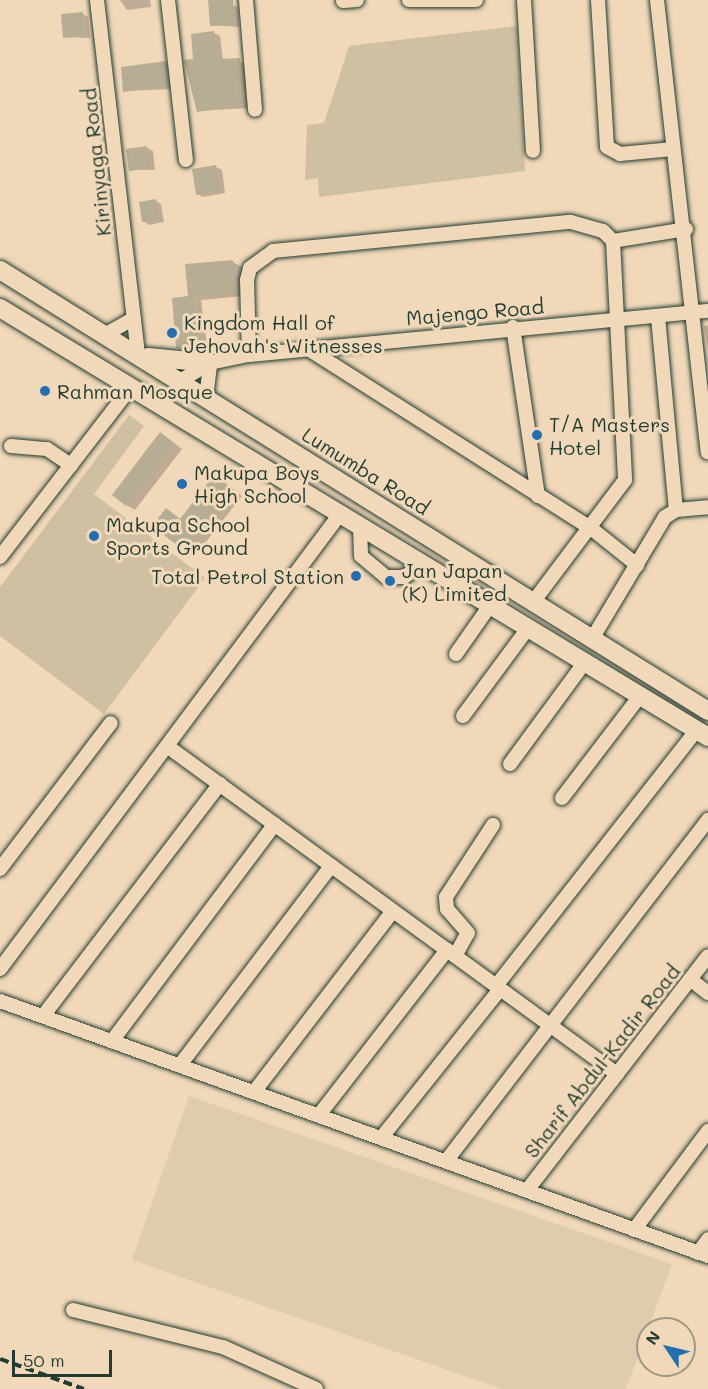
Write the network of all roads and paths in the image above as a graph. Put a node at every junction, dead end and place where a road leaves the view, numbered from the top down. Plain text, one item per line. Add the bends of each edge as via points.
1 (97, 0) edge
2 (168, 0) edge
3 (246, 0) edge
4 (409, 0) edge
5 (476, 0) edge
6 (524, 0) edge
7 (598, 0) edge
8 (657, 0) edge
9 (255, 110) dead end
10 (673, 149) junction
11 (533, 151) dead end
12 (186, 160) dead end
13 (686, 229) junction
14 (613, 241) junction
15 (0, 270) edge
16 (0, 308) edge
17 (708, 311) edge
18 (688, 313) junction
19 (658, 317) junction
20 (133, 319) junction
21 (613, 322) junction
22 (513, 327) junction
23 (110, 337) junction
24 (310, 350) junction
25 (139, 355) junction
26 (249, 355) junction
27 (210, 363) junction
28 (96, 365) junction
29 (180, 381) junction
30 (131, 387) junction
31 (206, 398) junction
32 (161, 407) junction
33 (11, 446) dead end
34 (708, 452) edge
35 (71, 465) junction
36 (538, 496) junction
37 (708, 507) edge
38 (676, 510) junction
39 (340, 514) junction
40 (360, 526) junction
41 (592, 529) junction
42 (5, 541) edge
43 (0, 557) edge
44 (423, 564) junction
45 (637, 565) junction
46 (533, 602) junction
47 (491, 604) junction
48 (528, 628) junction
49 (592, 639) junction
50 (456, 654) dead end
51 (585, 662) junction
52 (640, 696) junction
53 (708, 711) edge
54 (463, 716) dead end
55 (111, 723) dead end
56 (703, 734) edge
57 (167, 746) junction
58 (510, 764) dead end
59 (220, 784) junction
60 (562, 798) dead end
61 (708, 820) edge
62 (275, 824) junction
63 (493, 825) dead end
64 (332, 866) junction
65 (0, 869) edge
66 (393, 911) junction
67 (451, 953) junction
68 (708, 956) edge
69 (0, 969) edge
70 (690, 979) junction
71 (498, 987) junction
72 (708, 993) edge
73 (0, 1001) edge
74 (43, 1016) junction
75 (552, 1026) junction
76 (112, 1041) junction
77 (180, 1065) junction
78 (617, 1074) junction
79 (254, 1092) junction
80 (319, 1114) junction
81 (708, 1131) edge
82 (382, 1137) junction
83 (447, 1160) junction
84 (528, 1189) junction
85 (634, 1230) junction
86 (708, 1239) edge
87 (703, 1254) edge
88 (73, 1310) dead end
89 (316, 1389) edge

1 - 20 street, Kirinyaga Road
2 - 12 street
3 - 9 street
4 - 5 street
6 - 11 street
7 - 10 street via 607,147 620,154
8 - 10 street
10 - 13 street
13 - 14 street
13 - 18 street
14 - 21 street
14 - 26 street via 593,226 571,222 273,252 250,268 247,280
15 - 23 main road, Lumumba Road
16 - 28 main road
17 - 18 street, Majengo Road
18 - 19 street, Majengo Road
18 - 34 street
19 - 21 street, Majengo Road
19 - 38 street
20 - 23 street
20 - 25 street, Kirinyaga Road
21 - 22 street, Majengo Road
21 - 41 street via 625,480
22 - 24 street, Majengo Road
22 - 36 street
23 - 25 main road, Lumumba Road
23 - 28 main road
24 - 26 street, Majengo Road
24 - 36 street
25 - 27 main road
25 - 29 main road, Lumumba Road
26 - 27 street, Majengo Road
27 - 29 street, Majengo Road
27 - 31 street
28 - 30 main road
29 - 31 main road, Lumumba Road
29 - 32 main road
30 - 32 main road
30 - 35 street
31 - 46 main road, Lumumba Road
32 - 39 main road
33 - 35 street via 47,450
35 - 42 street
36 - 41 street
37 - 38 street
38 - 45 street via 665,517
39 - 40 main road
39 - 57 street
40 - 44 main road
40 - 44 street via 361,556 386,577 404,577
41 - 45 street
41 - 46 street
42 - 43 street
44 - 47 main road
45 - 49 street
46 - 49 main road, Lumumba Road
47 - 48 main road
47 - 50 street
48 - 51 main road
48 - 54 street
49 - 53 main road, Lumumba Road
51 - 52 main road
51 - 58 street
52 - 56 main road
52 - 60 street
55 - 65 street
56 - 71 street
57 - 59 street
57 - 69 street
59 - 62 street
59 - 74 street
61 - 75 street
62 - 64 street
62 - 76 street
63 - 67 street via 446,897 447,909 468,933
64 - 66 street
64 - 77 street
66 - 67 street
66 - 79 street
67 - 71 street
67 - 80 street
68 - 70 street, Sharif Abdul-Kadir Road
70 - 72 street
70 - 78 street, Sharif Abdul-Kadir Road
71 - 75 street
71 - 82 street
73 - 74 street
74 - 76 street
75 - 78 street
75 - 83 street
76 - 77 street
77 - 79 street
78 - 84 street, Sharif Abdul-Kadir Road
79 - 80 street
80 - 82 street
81 - 85 street
82 - 83 street
83 - 84 street
84 - 85 street
85 - 87 street
86 - 87 street
88 - 89 street via 223,1347

